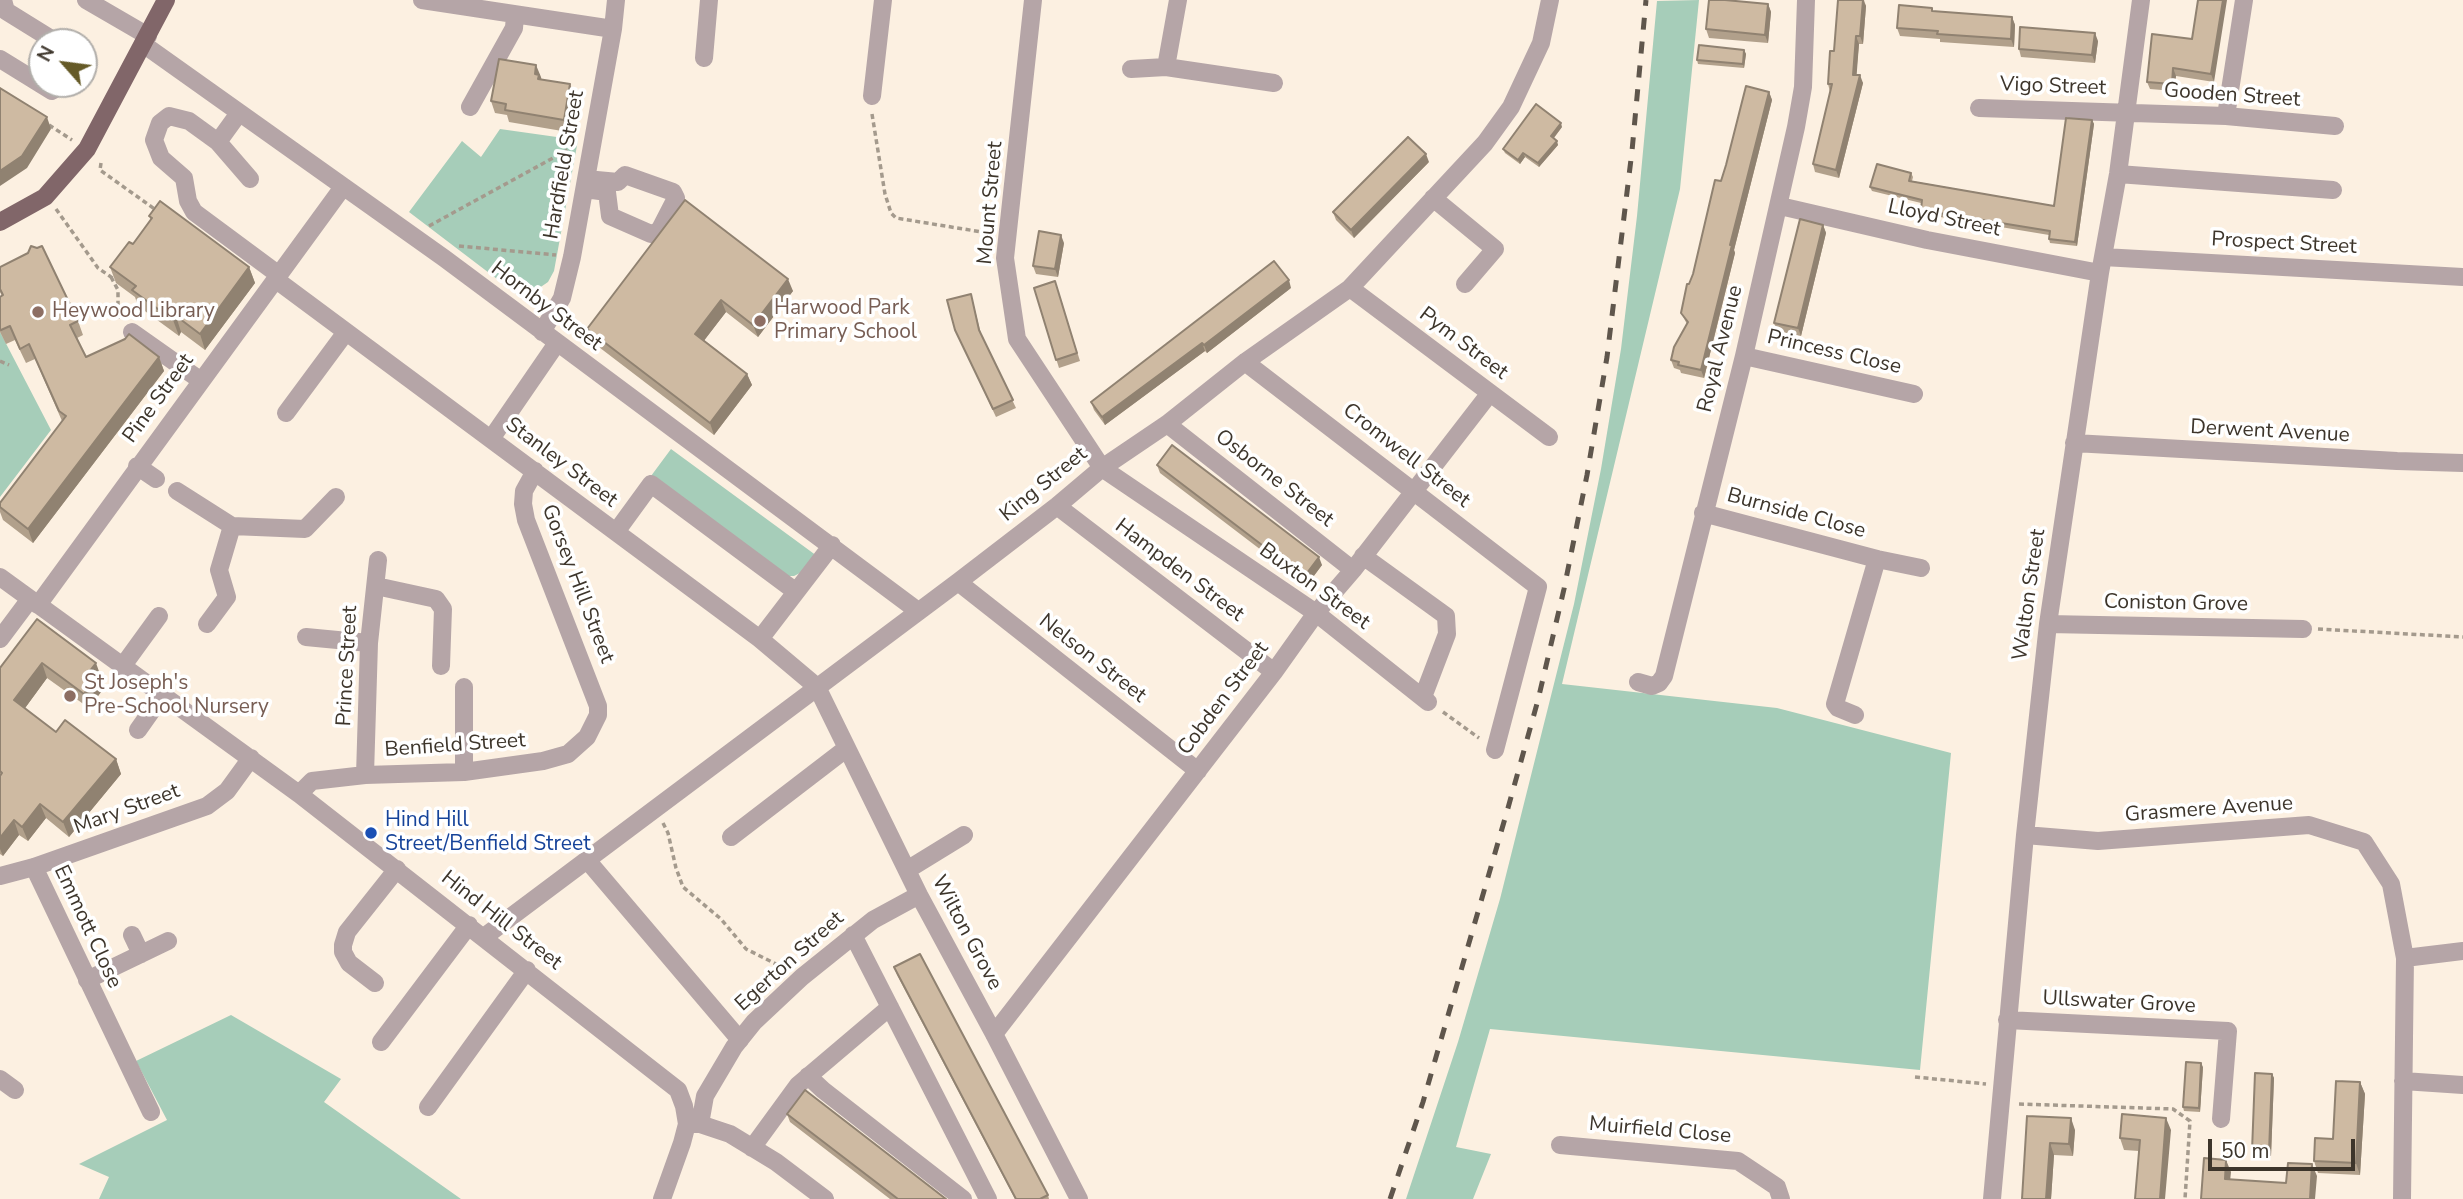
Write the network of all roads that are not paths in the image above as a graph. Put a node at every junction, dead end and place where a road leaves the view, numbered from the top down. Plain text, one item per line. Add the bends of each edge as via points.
1 (86, 0) edge
2 (166, 0) edge
3 (422, 0) edge
4 (616, 0) edge
5 (709, 0) edge
6 (883, 0) edge
7 (1033, 0) edge
8 (1178, 0) edge
9 (1550, 0) edge
10 (1806, 0) edge
11 (2141, 0) edge
12 (2244, 0) edge
13 (468, 4) edge
14 (3, 10) edge
15 (515, 15) junction
16 (33, 28) edge
17 (614, 29) junction
18 (146, 40) junction
19 (704, 58) dead end
20 (0, 59) edge
21 (1166, 67) junction
22 (1131, 69) dead end
23 (28, 76) edge
24 (1274, 83) dead end
25 (872, 96) road end
26 (470, 107) dead end
27 (1979, 108) dead end
28 (2125, 112) junction
29 (239, 113) junction
30 (2226, 116) junction
31 (2335, 126) dead end
32 (218, 142) junction
33 (2118, 174) junction
34 (250, 179) dead end
35 (586, 184) junction
36 (343, 187) junction
37 (2333, 190) dead end
38 (1433, 198) junction
39 (1780, 206) junction
40 (0, 222) edge
41 (2102, 265) junction
42 (277, 277) junction
43 (2463, 277) edge
44 (1465, 284) dead end
45 (1350, 288) junction
46 (132, 332) edge
47 (346, 332) junction
48 (542, 332) junction
49 (557, 343) junction
50 (1744, 356) junction
51 (1245, 362) junction
52 (200, 380) junction
53 (1489, 393) junction
54 (1914, 394) dead end
55 (286, 413) dead end
56 (1167, 424) junction
57 (1549, 437) dead end
58 (491, 439) junction
59 (2074, 443) junction
60 (2463, 463) edge
61 (137, 466) junction
62 (1102, 468) junction
63 (535, 471) junction
64 (156, 479) dead end
65 (177, 491) dead end
66 (1414, 491) junction
67 (336, 497) dead end
68 (1057, 506) junction
69 (1703, 513) junction
70 (232, 526) junction
71 (616, 532) junction
72 (832, 545) junction
73 (378, 559) dead end
74 (1877, 559) junction
75 (1358, 563) junction
76 (1921, 568) dead end
77 (0, 577) edge
78 (958, 582) junction
79 (376, 586) junction
80 (795, 591) junction
81 (34, 602) junction
82 (918, 611) junction
83 (1316, 614) junction
84 (159, 616) dead end
85 (207, 624) dead end
86 (2048, 624) junction
87 (2303, 629) road end
88 (306, 637) dead end
89 (0, 639) edge
90 (760, 639) junction
91 (369, 643) junction
92 (441, 666) dead end
93 (122, 667) junction
94 (1274, 672) junction
95 (1638, 682) dead end
96 (464, 687) dead end
97 (817, 687) junction
98 (162, 696) junction
99 (1426, 699) joint
100 (598, 715) joint
101 (1855, 715) dead end
102 (138, 730) dead end
103 (846, 748) junction
104 (1495, 750) road end
105 (251, 758) junction
106 (1198, 771) junction
107 (464, 772) junction
108 (365, 775) junction
109 (299, 794) junction
110 (964, 835) dead end
111 (2025, 835) junction
112 (732, 837) dead end
113 (587, 860) junction
114 (34, 867) junction
115 (397, 869) junction
116 (906, 870) junction
117 (0, 876) edge
118 (919, 895) junction
119 (470, 925) junction
120 (132, 935) dead end
121 (853, 935) junction
122 (484, 937) junction
123 (167, 941) dead end
124 (2463, 951) edge
125 (141, 954) junction
126 (2405, 958) junction
127 (527, 970) junction
128 (87, 979) junction
129 (374, 983) dead end
130 (890, 1007) junction
131 (2007, 1020) junction
132 (995, 1034) junction
133 (740, 1040) junction
134 (381, 1042) dead end
135 (808, 1076) junction
136 (0, 1079) edge
137 (2403, 1081) junction
138 (2463, 1084) edge
139 (15, 1090) dead end
140 (428, 1107) dead end
141 (151, 1112) dead end
142 (2221, 1119) dead end
143 (693, 1124) junction
144 (1560, 1145) dead end
145 (752, 1148) junction
146 (662, 1199) edge
147 (825, 1199) edge
148 (963, 1199) edge
149 (988, 1199) edge
150 (1079, 1199) edge
151 (1781, 1199) edge
152 (1992, 1199) edge
153 (2402, 1199) edge

1 - 18 street, Hornby Street
2 - 18 main road
3 - 13 street
4 - 17 street, Hardfield Street
5 - 19 street
6 - 25 street
7 - 62 street, Mount Street via 1005,258 1017,339
8 - 21 street
9 - 38 street, King Street via 1541,43 1511,107 1485,143
10 - 39 street, Royal Avenue via 1803,87
11 - 28 street, Walton Street
12 - 30 street
13 - 15 street
14 - 16 street
15 - 17 street
15 - 26 street via 514,28
17 - 35 street, Hardfield Street
18 - 29 street, Hornby Street
18 - 40 main road via 87,149 45,197
20 - 23 street
21 - 22 street
21 - 24 street
27 - 28 street, Vigo Street
28 - 30 street, Gooden Street
28 - 33 street, Walton Street
29 - 32 street
29 - 36 street, Hornby Street
30 - 31 street, Gooden Street
32 - 34 street
32 - 42 street, Stanley Street via 188,121 169,116 155,134 162,158 184,178 194,212
33 - 37 street
33 - 41 street, Walton Street
35 - 35 street via 618,182 625,175 673,192 676,198 659,232 651,234 610,216 607,192
35 - 48 street, Hardfield Street via 562,298
36 - 42 street, Pine Street
36 - 48 street, Hornby Street
38 - 44 street via 1495,249
38 - 45 street, King Street
39 - 41 street, Lloyd Street via 1927,240
39 - 50 street, Royal Avenue
41 - 43 street, Prospect Street
41 - 59 street, Walton Street
42 - 47 street, Stanley Street
42 - 52 street, Pine Street
45 - 51 street, King Street
45 - 53 street, Pym Street
46 - 52 street
47 - 55 street
47 - 58 street, Stanley Street
48 - 49 street, Hornby Street
49 - 58 street
49 - 72 street, Hornby Street
50 - 54 street, Princess Close
50 - 69 street, Royal Avenue
51 - 56 street, King Street
51 - 66 street, Cromwell Street
52 - 61 street, Pine Street
53 - 57 street, Pym Street
53 - 66 street, Cobden Street
56 - 62 street, King Street
56 - 75 street, Osborne Street
58 - 63 street, Stanley Street
59 - 60 street, Derwent Avenue
59 - 86 street, Walton Street
61 - 64 street
61 - 81 street, Pine Street
62 - 68 street, King Street
62 - 83 street, Buxton Street
63 - 71 street, Stanley Street
63 - 100 street, Gorsey Hill Street via 524,491 526,520 594,691
65 - 70 street
66 - 75 street, Cobden Street
66 - 104 street, Cromwell Street via 1538,587
67 - 70 street via 305,529
68 - 78 street, King Street
68 - 94 street, Hampden Street
69 - 74 street, Burnside Close
69 - 95 street, Royal Avenue via 1664,676 1652,686
70 - 85 street via 219,570 227,597
71 - 80 street via 651,484
71 - 90 street, Stanley Street
72 - 80 street
72 - 82 street, Hornby Street
73 - 79 street, Prince Street
74 - 76 street, Burnside Close
74 - 101 street, Burnside Close via 1835,704
75 - 83 street, Cobden Street
75 - 99 street, Osborne Street via 1446,616 1447,634
77 - 81 street, Hind Hill Street
78 - 82 street, King Street
78 - 106 street, Nelson Street
79 - 91 street, Prince Street
79 - 92 street via 436,599 443,609
80 - 90 street
81 - 89 street, Pine Street
81 - 93 street, Hind Hill Street
82 - 97 street, King Street
83 - 94 street, Cobden Street
83 - 99 street, Buxton Street
84 - 93 street
86 - 87 street, Coniston Grove
86 - 111 street, Walton Street
88 - 91 street
90 - 97 street, Stanley Street
91 - 108 street, Prince Street
93 - 98 street, Hind Hill Street
94 - 106 street, Cobden Street
96 - 107 street
97 - 103 street, Wilton Grove
97 - 113 street, King Street
98 - 102 street
98 - 105 street, Hind Hill Street
100 - 107 street, Benfield Street via 587,737 568,754
103 - 112 street
103 - 116 street, Wilton Grove
105 - 109 street, Hind Hill Street
105 - 114 street, Mary Street via 227,791 207,806
106 - 132 street, Cobden Street
107 - 108 street, Benfield Street
108 - 109 street, Benfield Street via 312,781
109 - 115 street, Hind Hill Street
110 - 116 street
111 - 126 street, Grasmere Avenue via 2098,841 2309,825 2364,842 2391,884
111 - 131 street, Walton Street
113 - 122 street, King Street
113 - 133 street
114 - 117 street, Mary Street
114 - 128 street, Emmott Close
115 - 119 street, Hind Hill Street
115 - 129 street via 347,932 342,945 349,963
116 - 118 street, Wilton Grove
118 - 121 street, Egerton Street
118 - 132 street, Wilton Grove
119 - 122 street, Hind Hill Street
119 - 134 street
120 - 125 street
121 - 130 street
121 - 133 street, Egerton Street via 802,977
122 - 127 street, Hind Hill Street
123 - 125 street
124 - 126 street
125 - 128 street
126 - 137 street, Grasmere Avenue
127 - 140 street
127 - 143 street, Hind Hill Street via 678,1090
128 - 141 street, Emmott Close
130 - 135 street
130 - 149 street
131 - 142 street, Ullswater Grove via 2228,1031
131 - 152 street, Walton Street
132 - 150 street, Wilton Grove
133 - 143 street, Egerton Street
135 - 145 street
135 - 148 street
136 - 139 street
137 - 138 street
137 - 153 street, Grasmere Avenue
143 - 145 street via 730,1134
143 - 146 street, Egerton Street
144 - 151 street, Muirfield Close via 1738,1161 1777,1187
145 - 147 street

